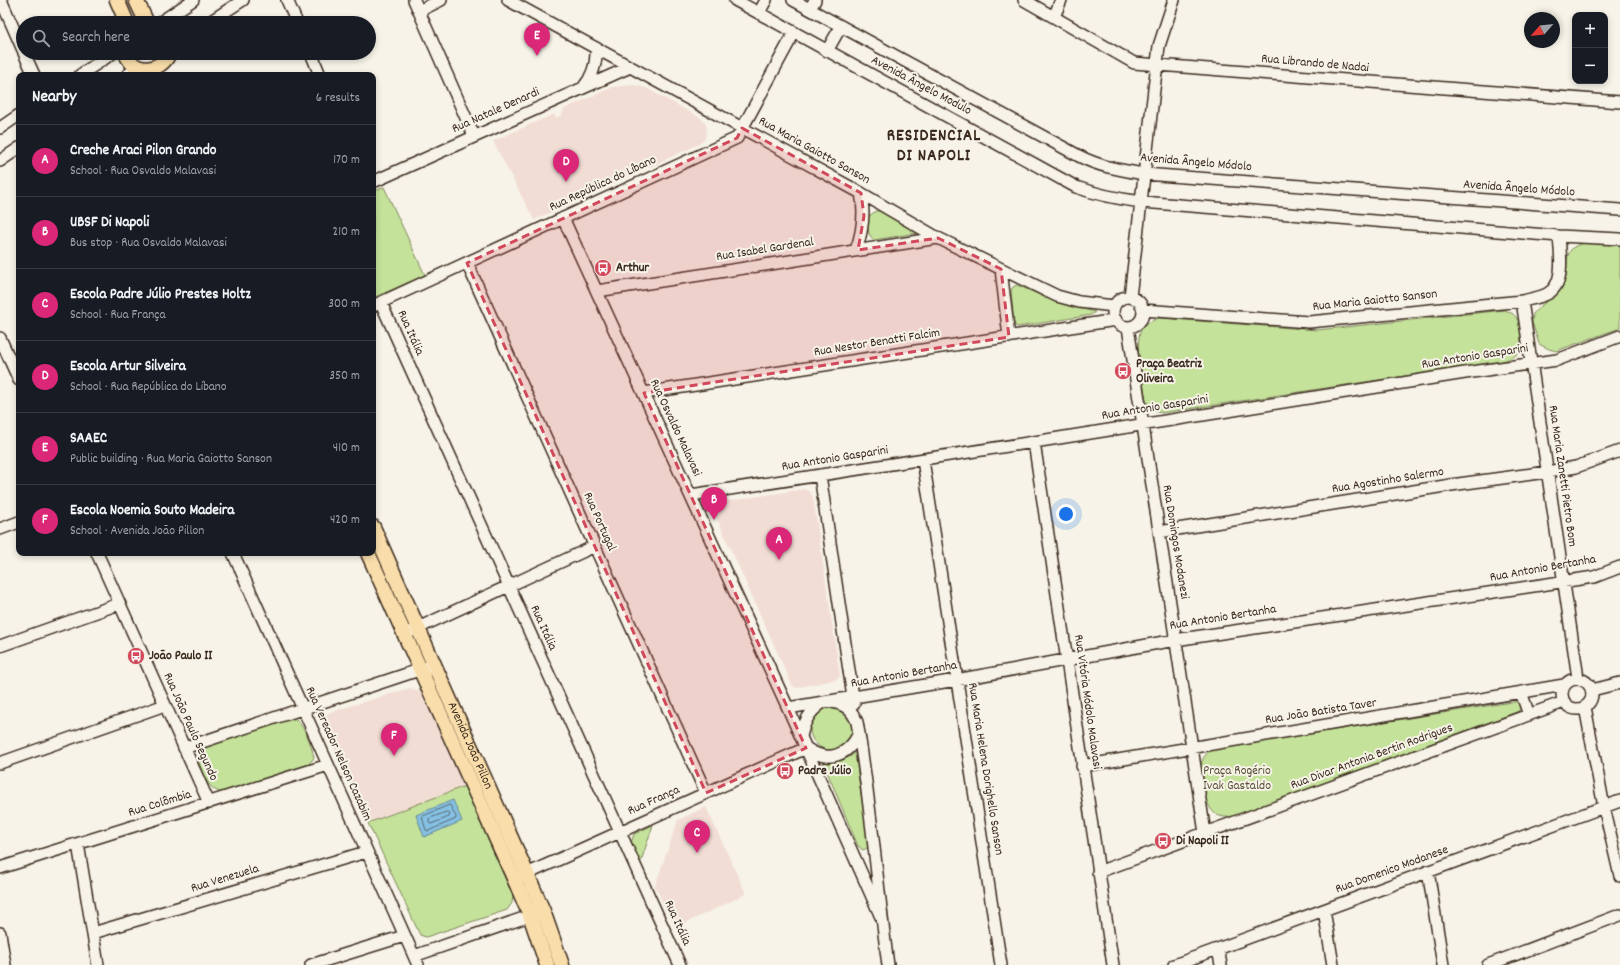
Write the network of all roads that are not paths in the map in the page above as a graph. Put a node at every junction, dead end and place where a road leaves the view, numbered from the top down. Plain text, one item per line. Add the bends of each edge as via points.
1 (1, 0) edge
2 (117, 0) edge
3 (136, 0) edge
4 (193, 0) edge
5 (243, 0) edge
6 (287, 0) edge
7 (414, 0) edge
8 (440, 0) edge
9 (508, 0) edge
10 (735, 0) edge
11 (766, 0) edge
12 (793, 0) edge
13 (1024, 0) edge
14 (1061, 0) edge
15 (1174, 0) edge
16 (812, 4) edge
17 (419, 11) junction
18 (759, 13) junction
19 (124, 16) edge
20 (144, 16) edge
21 (169, 16) edge
22 (219, 16) edge
23 (294, 16) edge
24 (1054, 17) junction
25 (840, 26) junction
26 (16, 34) edge
27 (794, 34) junction
28 (596, 48) junction
29 (827, 51) junction
30 (27, 60) edge
31 (102, 60) edge
32 (130, 60) edge
33 (313, 60) edge
34 (167, 63) edge
35 (1157, 65) junction
36 (630, 67) junction
37 (33, 72) edge
38 (84, 72) edge
39 (140, 72) edge
40 (319, 72) edge
41 (583, 88) junction
42 (1620, 102) edge
43 (16, 117) edge
44 (0, 128) edge
45 (742, 128) junction
46 (474, 136) junction
47 (16, 150) edge
48 (0, 161) edge
49 (1144, 174) junction
50 (376, 181) edge
51 (861, 193) junction
52 (1142, 202) junction
53 (1620, 210) edge
54 (564, 218) junction
55 (1559, 236) junction
56 (938, 238) junction
57 (1620, 239) edge
58 (856, 250) junction
59 (467, 263) junction
60 (1001, 269) junction
61 (597, 291) junction
62 (1130, 297) junction
63 (1522, 301) junction
64 (377, 305) edge
65 (1114, 306) junction
66 (1143, 310) junction
67 (1116, 320) junction
68 (1128, 327) junction
69 (1620, 336) edge
70 (1009, 337) junction
71 (0, 339) edge
72 (1531, 363) junction
73 (16, 374) edge
74 (644, 393) junction
75 (1143, 424) junction
76 (1034, 442) junction
77 (1620, 452) edge
78 (923, 460) junction
79 (1547, 472) junction
80 (820, 475) junction
81 (691, 495) junction
82 (16, 523) edge
83 (0, 529) edge
84 (1159, 532) junction
85 (376, 534) edge
86 (595, 546) junction
87 (98, 556) edge
88 (234, 556) edge
89 (369, 556) edge
90 (1620, 567) edge
91 (1564, 582) junction
92 (509, 586) junction
93 (119, 604) junction
94 (418, 628) junction
95 (405, 634) junction
96 (1175, 640) junction
97 (0, 646) edge
98 (1067, 660) junction
99 (434, 665) junction
100 (421, 670) junction
101 (1578, 678) junction
102 (956, 680) junction
103 (1620, 683) edge
104 (1564, 685) junction
105 (1592, 690) junction
106 (1521, 692) junction
107 (853, 698) junction
108 (827, 702) junction
109 (1564, 702) junction
110 (165, 705) junction
111 (1585, 707) junction
112 (788, 708) junction
113 (303, 709) junction
114 (1529, 715) junction
115 (858, 728) junction
116 (801, 737) junction
117 (1192, 747) junction
118 (184, 748) junction
119 (806, 748) junction
120 (0, 763) edge
121 (328, 766) junction
122 (1082, 766) junction
123 (706, 793) junction
124 (1620, 801) edge
125 (209, 803) junction
126 (1604, 807) junction
127 (620, 832) junction
128 (1205, 833) junction
129 (78, 844) junction
130 (366, 852) junction
131 (1618, 862) edge
132 (0, 868) edge
133 (1428, 871) junction
134 (1098, 872) junction
135 (1620, 876) edge
136 (521, 877) junction
137 (1324, 910) junction
138 (536, 913) junction
139 (1620, 915) edge
140 (881, 917) junction
141 (0, 933) edge
142 (93, 933) junction
143 (404, 936) junction
144 (1218, 949) junction
145 (416, 961) edge
146 (5, 965) edge
147 (98, 965) edge
148 (311, 965) edge
149 (547, 965) edge
150 (562, 965) edge
151 (680, 965) edge
152 (888, 965) edge
153 (1001, 965) edge
154 (1113, 965) edge
155 (1174, 965) edge
156 (1221, 965) edge
157 (1333, 965) edge
158 (1443, 965) edge
159 (1488, 965) edge

1 - 26 street
2 - 19 main road
3 - 20 main road
4 - 21 street
5 - 22 street
6 - 23 street
7 - 17 street
8 - 17 street
9 - 28 street, Rua Maria Gaiotto Sanson
10 - 18 street, Avenida Ângelo Modulo
11 - 18 street
12 - 16 street
13 - 24 street, Rua Librando de Nadai
14 - 24 street
15 - 35 street via 1159,46
16 - 25 street, Avenida Ângelo Módolo
17 - 46 street
18 - 27 street, Avenida Ângelo Modulo
24 - 35 street, Rua Librando de Nadai via 1134,63
25 - 29 street
25 - 49 street, Avenida Ângelo Módolo via 1094,164
27 - 29 street, Avenida Ângelo Modulo
27 - 45 street, Rua República do Líbano
28 - 36 street, Rua Maria Gaiotto Sanson
28 - 41 street via 594,68
29 - 52 street, Avenida Ângelo Modulo via 1076,187 1098,195
30 - 37 street
31 - 38 street
32 - 39 main road
33 - 40 street
34 - 39 main road
35 - 42 street, Rua Librando de Nadai
35 - 49 street
36 - 41 street, Rua Natale Denardi
36 - 45 street, Rua Maria Gaiotto Sanson
41 - 46 street, Rua Natale Denardi
43 - 44 street
45 - 51 street, Rua Maria Gaiotto Sanson
45 - 54 street, Rua República do Líbano via 737,138
46 - 50 street, Rua Natale Denardi
47 - 48 street
49 - 52 street
49 - 53 street, Avenida Ângelo Módolo
51 - 56 street, Rua Maria Gaiotto Sanson
51 - 58 street via 864,216
52 - 55 street
52 - 62 street
54 - 59 street, Rua República do Líbano
54 - 61 street, Rua Osvaldo Malavasi
55 - 57 street
55 - 63 street, Rua Maria Gaiotto Sanson via 1560,274 1556,285 1548,294
56 - 58 street, Rua Isabel Gardenal
56 - 60 street, Rua Maria Gaiotto Sanson
58 - 61 street, Rua Isabel Gardenal
59 - 64 street, Rua República do Líbano
59 - 86 street, Rua Portugal
60 - 65 street, Rua Maria Gaiotto Sanson via 1058,296 1079,302
60 - 70 street
61 - 74 street, Rua Osvaldo Malavasi
62 - 65 street via 1120,299
62 - 66 street via 1139,302
63 - 66 street, Rua Maria Gaiotto Sanson via 1309,322
63 - 72 street, Rua Maria Zanetti Pietro Bom
64 - 92 street, Rua Itália
65 - 67 street
66 - 68 street via 1141,320
67 - 68 street
67 - 70 street, Rua Nestor Benatti Falcim
68 - 75 street, Rua Domingos Modanezi
69 - 72 street, Rua Antonio Gasparini via 1557,360
70 - 74 street, Rua Nestor Benatti Falcim
71 - 73 street
72 - 75 street, Rua Antonio Gasparini
72 - 79 street, Rua Maria Zanetti Pietro Bom
74 - 81 street, Rua Osvaldo Malavasi
75 - 76 street, Rua Antonio Gasparini
75 - 84 street, Rua Domingos Modanezi
76 - 78 street, Rua Antonio Gasparini
76 - 98 street, Rua Vitória Módolo Malavasi
77 - 79 street, Rua Agostinho Salermo via 1576,467
78 - 80 street, Rua Antonio Gasparini
78 - 102 street, Rua Maria Helena Dorighello Sanson
79 - 84 street, Rua Agostinho Salermo
79 - 91 street, Rua Maria Zanetti Pietro Bom
80 - 81 street, Rua Antonio Gasparini
80 - 107 street
81 - 112 street, Rua Osvaldo Malavasi
82 - 83 street
84 - 96 street, Rua Domingos Modanezi
85 - 94 main road, Avenida João Pillon
86 - 92 street
86 - 123 street, Rua Portugal
87 - 93 street, Rua João Paulo Segundo
88 - 113 street, Rua Vereador Nelson Cazabim
89 - 95 main road, Avenida João Pillon
90 - 91 street, Rua Antonio Bertanha
91 - 96 street, Rua Antonio Bertanha
91 - 101 street, Rua Maria Zanetti Pietro Bom
92 - 94 street
92 - 127 street, Rua Itália
93 - 97 street
93 - 110 street, Rua João Paulo Segundo
94 - 95 street
94 - 99 main road, Avenida João Pillon
95 - 100 main road, Avenida João Pillon
96 - 98 street, Rua Antonio Bertanha
96 - 117 street, Rua Domingos Modanezi
98 - 102 street, Rua Antonio Bertanha
98 - 122 street, Rua Vitória Módolo Malavasi
99 - 100 street
99 - 136 main road, Avenida João Pillon
100 - 113 street
100 - 136 main road, Avenida João Pillon
101 - 104 street
101 - 105 street via 1587,682
102 - 107 street, Rua Antonio Bertanha
102 - 153 street, Rua Maria Helena Dorighello Sanson
103 - 105 street
104 - 106 street, Rua João Batista Taver
104 - 109 street
105 - 111 street via 1591,700
106 - 114 street
106 - 117 street, Rua João Batista Taver
107 - 108 street, Rua Antonio Bertanha
107 - 115 street
108 - 112 street, Rua Antonio Bertanha
108 - 115 street via 840,703 848,708 854,714
108 - 116 street via 814,709 807,717
109 - 111 street via 1576,709
109 - 114 street, Rua Divar Antonia Bertin Rodrigues
110 - 118 street, Rua João Paulo Segundo
110 - 120 street
111 - 126 street
112 - 116 street, Rua Osvaldo Malavasi
113 - 118 street
113 - 121 street, Rua Vereador Nelson Cazabim
114 - 128 street, Rua Divar Antonia Bertin Rodrigues
115 - 119 street via 855,742 841,754 832,757 818,755
115 - 140 street
116 - 119 street
117 - 122 street, Rua João Batista Taver
117 - 128 street, Rua Domingos Modanezi
118 - 125 street, Rua João Paulo Segundo
119 - 123 street, Rua França
119 - 140 street
121 - 125 street, Rua Colômbia
121 - 130 street, Rua Vereador Nelson Cazabim
122 - 134 street, Rua Vitória Módolo Malavasi
123 - 127 street, Rua França
124 - 126 street, Rua Domenico Modanese
125 - 129 street, Rua Colômbia
126 - 131 street
126 - 133 street, Rua Domenico Modanese
127 - 136 street, Rua França
127 - 151 street, Rua Itália
128 - 134 street, Rua Divar Antonia Bertin Rodrigues
129 - 132 street, Rua Colômbia
129 - 142 street
130 - 142 street, Rua Venezuela
130 - 143 street, Rua Vereador Nelson Cazabim
131 - 135 street
133 - 137 street, Rua Domenico Modanese
133 - 158 street
134 - 154 street, Rua Vitória Módolo Malavasi
136 - 138 main road, Avenida João Pillon
137 - 144 street, Rua Domenico Modanese
137 - 157 street
138 - 145 street
138 - 149 main road, Avenida João Pillon
138 - 150 main road, Avenida João Pillon
139 - 159 street
140 - 152 street
141 - 146 street
142 - 147 street
143 - 145 street, Rua Vereador Nelson Cazabim
143 - 148 street
144 - 155 street, Rua Domenico Modanese
144 - 156 street

